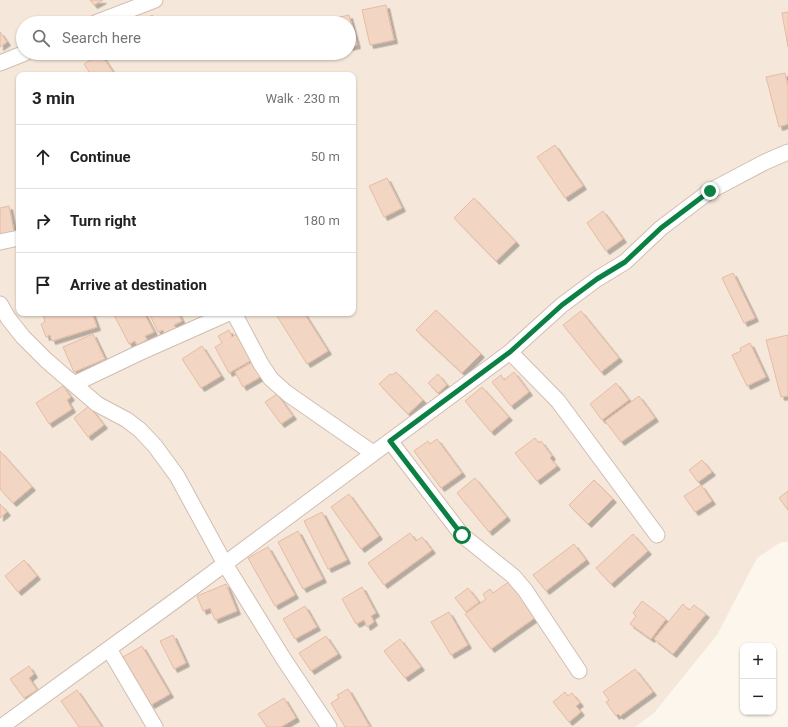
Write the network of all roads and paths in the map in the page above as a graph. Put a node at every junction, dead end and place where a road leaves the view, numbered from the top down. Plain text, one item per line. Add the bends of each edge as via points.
1 (155, 0) edge
2 (114, 16) edge
3 (16, 57) edge
4 (0, 63) edge
5 (788, 152) edge
6 (16, 239) edge
7 (0, 242) edge
8 (0, 304) edge
9 (222, 316) edge
10 (236, 316) edge
11 (510, 352) junction
12 (74, 384) junction
13 (390, 441) junction
14 (373, 453) junction
15 (657, 535) dead end
16 (225, 564) junction
17 (109, 649) junction
18 (579, 671) dead end
19 (1, 727) edge
20 (155, 727) edge
21 (329, 727) edge

1 - 2 street
3 - 4 street
5 - 11 street via 710,191 661,228 625,262 562,305
6 - 7 street
8 - 12 street via 23,336
9 - 12 street
10 - 14 street via 260,364 271,379 288,394
11 - 13 street
11 - 15 street via 558,401
12 - 16 street via 97,404 127,420 156,446 177,476
13 - 14 street
13 - 18 street via 462,535 513,576 525,590
14 - 16 street
16 - 17 street
16 - 21 street
17 - 19 street
17 - 20 street

